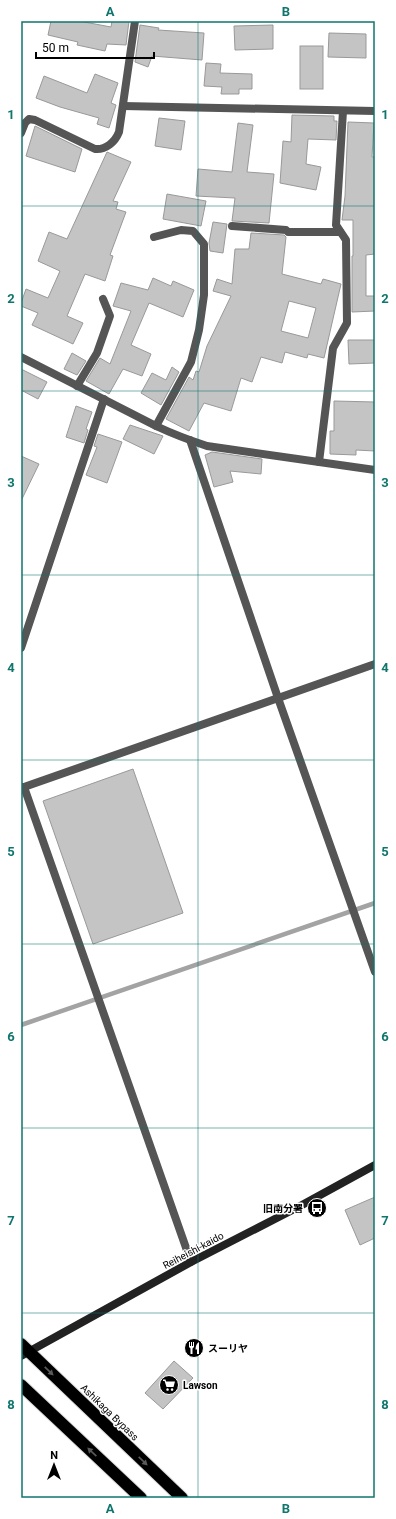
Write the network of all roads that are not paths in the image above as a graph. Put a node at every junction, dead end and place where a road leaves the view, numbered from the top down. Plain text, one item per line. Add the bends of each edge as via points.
1 (135, 21) edge
2 (123, 106) junction
3 (343, 111) junction
4 (375, 111) edge
5 (21, 132) edge
6 (232, 226) dead end
7 (340, 232) junction
8 (154, 237) dead end
9 (103, 299) dead end
10 (21, 357) edge
11 (77, 386) junction
12 (104, 399) junction
13 (156, 426) junction
14 (190, 440) junction
15 (319, 462) junction
16 (375, 470) edge
17 (21, 648) edge
18 (375, 664) edge
19 (278, 698) junction
20 (23, 787) edge
21 (375, 972) edge
22 (375, 1165) edge
23 (191, 1262) junction
24 (24, 1350) edge
25 (21, 1385) edge
26 (141, 1498) edge
27 (182, 1498) edge

1 - 2 street
2 - 3 street
2 - 5 street via 117,137 106,148 95,149 29,119
3 - 4 street
3 - 7 street via 336,225
6 - 7 street via 288,232
7 - 15 street via 346,240 347,323 333,348
8 - 13 street via 181,230 193,231 204,244 204,295 191,362
9 - 11 street via 110,316 97,353
10 - 11 street
11 - 12 street
12 - 13 street
12 - 17 street
13 - 14 street
14 - 15 street via 207,446
14 - 19 street
15 - 16 street
18 - 19 street
19 - 20 street
19 - 21 street
20 - 23 street
22 - 23 main road, Reiheishi-kaido
23 - 24 main road, Reiheishi-kaido
24 -> 27 highway, Ashikaga Bypass
26 -> 25 highway

